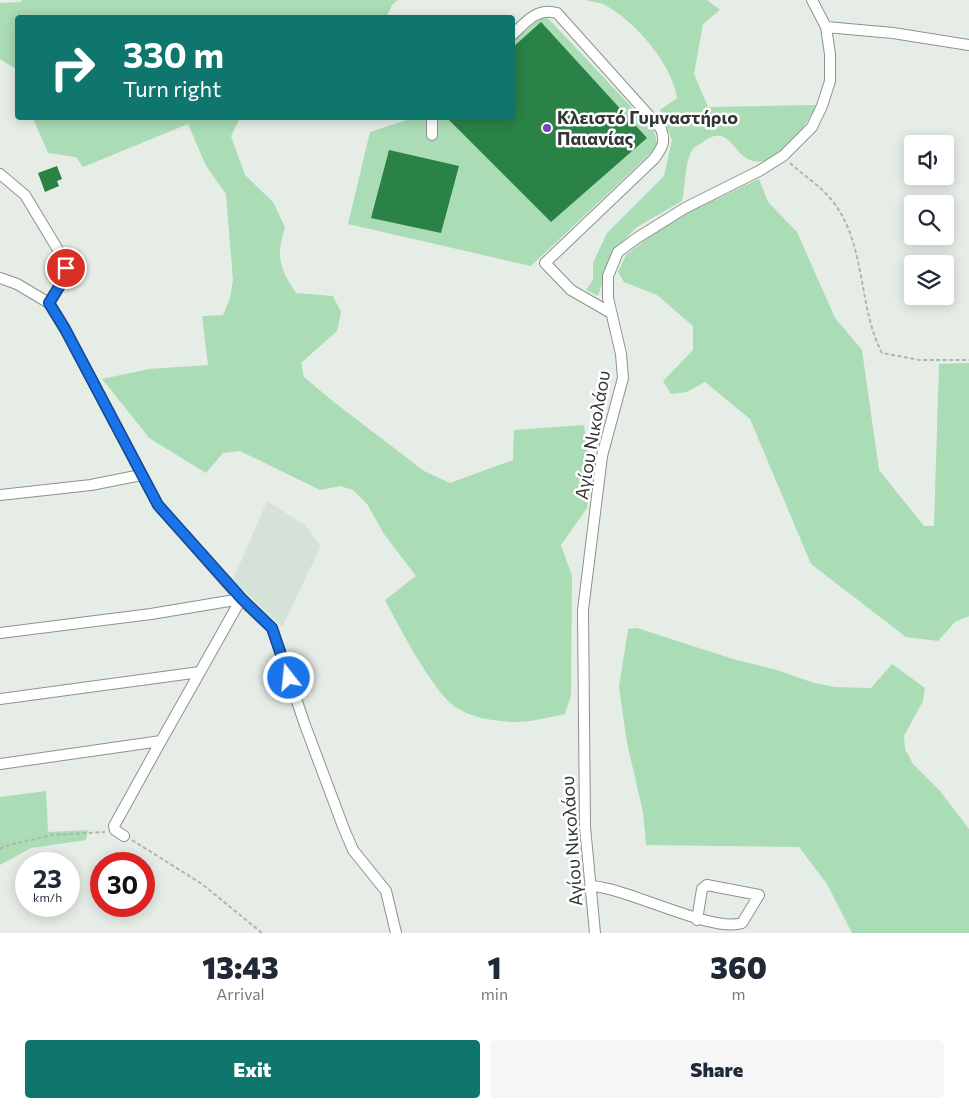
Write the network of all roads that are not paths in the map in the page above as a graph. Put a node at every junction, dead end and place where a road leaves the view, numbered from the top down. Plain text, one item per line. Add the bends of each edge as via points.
1 (812, 0) edge
2 (826, 27) junction
3 (515, 32) edge
4 (969, 45) edge
5 (432, 120) edge
6 (432, 135) dead end
7 (0, 174) edge
8 (0, 278) edge
9 (49, 303) junction
10 (611, 313) junction
11 (141, 475) junction
12 (0, 495) edge
13 (242, 599) junction
14 (0, 633) edge
15 (200, 672) junction
16 (0, 699) edge
17 (161, 741) junction
18 (0, 764) edge
19 (119, 833) road end
20 (591, 886) junction
21 (697, 920) junction
22 (396, 933) edge
23 (595, 933) edge

1 - 2 street, Αγίου Νικολάου
2 - 4 street
2 - 10 street, Αγίου Νικολάου via 830,81 812,127 783,156 760,171 671,216 618,252 608,276
3 - 10 street via 537,13 558,13 661,129 664,137 662,148 654,159 545,263 571,290
5 - 6 street
7 - 9 street via 24,195 63,258 65,277
8 - 9 street
9 - 11 street
10 - 20 street, Αγίου Νικολάου via 621,354 622,378 602,456 583,610 585,828
11 - 12 street
11 - 13 street via 158,505
13 - 14 street
13 - 15 street
13 - 22 street via 272,628 344,829 353,850 386,890
15 - 16 street
15 - 17 street
17 - 18 street
17 - 19 street via 114,826
20 - 21 street via 605,887
20 - 23 street, Αγίου Νικολάου
21 - 21 street via 716,926 738,926 746,920 759,895 707,885 702,889

